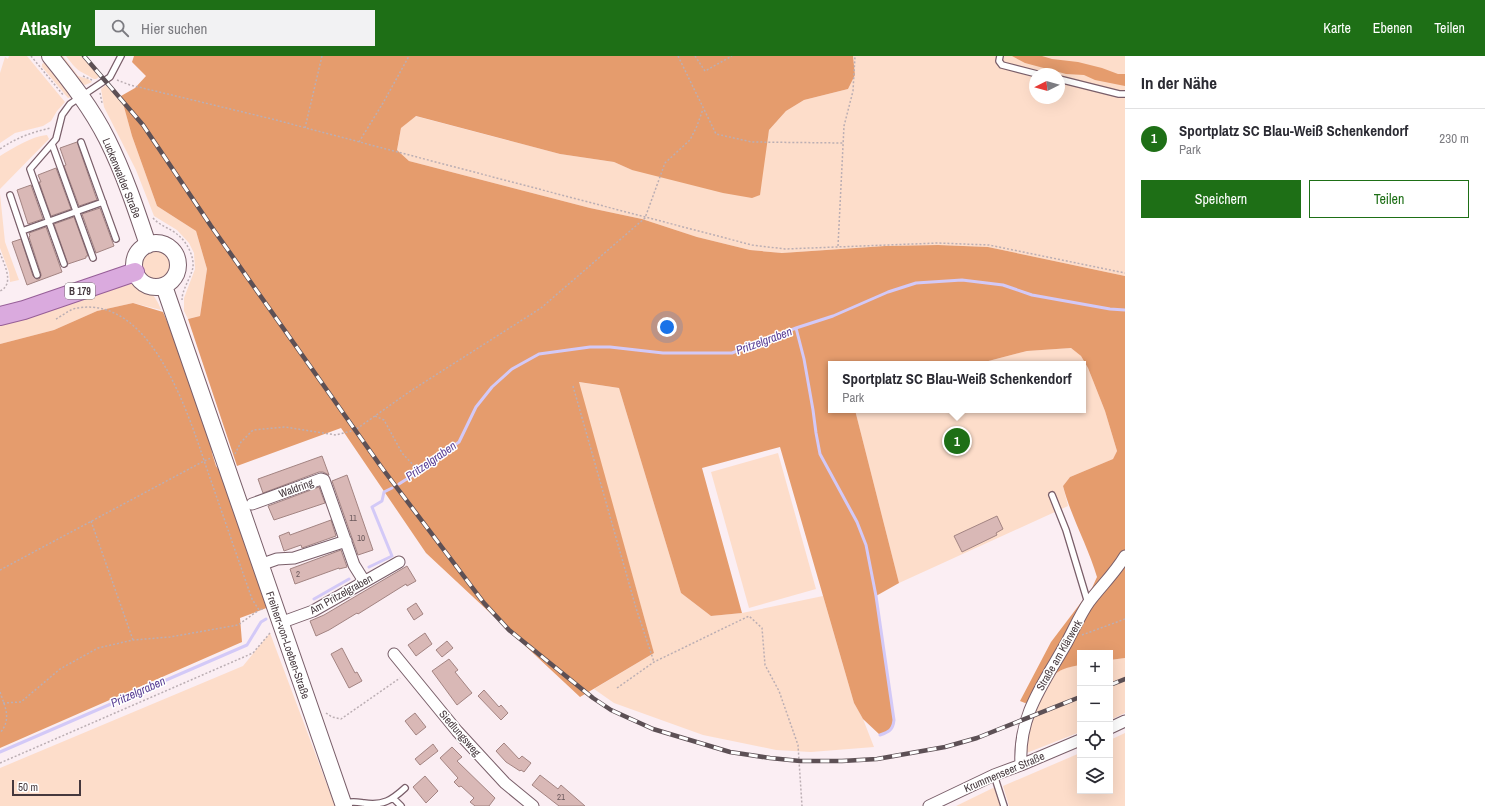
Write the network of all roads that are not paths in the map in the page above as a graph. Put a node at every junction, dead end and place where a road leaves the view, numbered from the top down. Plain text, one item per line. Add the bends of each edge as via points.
1 (50, 56) edge
2 (121, 56) edge
3 (1000, 56) edge
4 (1029, 72) edge
5 (1065, 81) edge
6 (1125, 94) edge
7 (76, 100) junction
8 (82, 142) dead end
9 (52, 144) junction
10 (10, 195) dead end
11 (103, 202) junction
12 (76, 212) junction
13 (48, 221) junction
14 (22, 231) junction
15 (116, 239) dead end
16 (148, 245) junction
17 (93, 258) dead end
18 (64, 264) dead end
19 (135, 272) junction
20 (37, 275) dead end
21 (164, 286) junction
22 (0, 316) edge
23 (1052, 495) dead end
24 (252, 504) dead end
25 (346, 541) junction
26 (1125, 556) edge
27 (399, 562) dead end
28 (260, 565) junction
29 (364, 581) junction
30 (1088, 603) junction
31 (271, 614) junction
32 (394, 654) dead end
33 (1125, 721) edge
34 (1113, 727) edge
35 (1077, 741) edge
36 (1021, 765) junction
37 (994, 775) junction
38 (405, 788) dead end
39 (394, 798) junction
40 (343, 805) edge
41 (401, 806) edge
42 (533, 806) edge
43 (929, 806) edge
44 (1004, 806) edge

1 - 7 main road, Luckenwalder Straße
2 - 7 lane via 110,77
3 - 4 lane via 999,61 1002,65
5 - 6 lane
7 - 9 lane via 62,115 56,139
7 - 16 main road, Luckenwalder Straße via 106,138 118,162
8 - 11 lane
9 - 12 lane
9 - 13 lane via 30,168
10 - 14 lane
11 - 12 lane
11 - 15 lane
12 - 13 lane
12 - 17 lane
13 - 14 lane
13 - 18 lane
14 - 20 lane
16 - 19 main road via 138,253
16 - 21 main road via 161,243 168,246 177,257 175,277
19 - 21 main road via 150,286
19 - 22 main road, B 179
21 - 28 main road, Freiherr-von-Loeben-Straße via 228,456 232,483
23 - 30 lane via 1066,530
24 - 25 street, Waldring via 324,480
25 - 28 street via 294,558 277,559
25 - 29 street, Waldring via 354,565
26 - 30 street, Straße am Klärwerk
27 - 29 street, Am Pritzelgraben
28 - 31 main road, Freiherr-von-Loeben-Straße
29 - 31 street, Am Pritzelgraben via 313,611
30 - 36 street, Straße am Klärwerk via 1035,698 1022,733
31 - 40 main road, Freiherr-von-Loeben-Straße
32 - 42 street, Siedlungsweg via 457,731 505,783
33 - 34 street
35 - 36 street, Krummenseer Straße
36 - 37 street, Krummenseer Straße
37 - 43 street, Krummenseer Straße
37 - 44 lane
38 - 39 lane
39 - 40 lane via 378,804 353,801
39 - 41 lane

